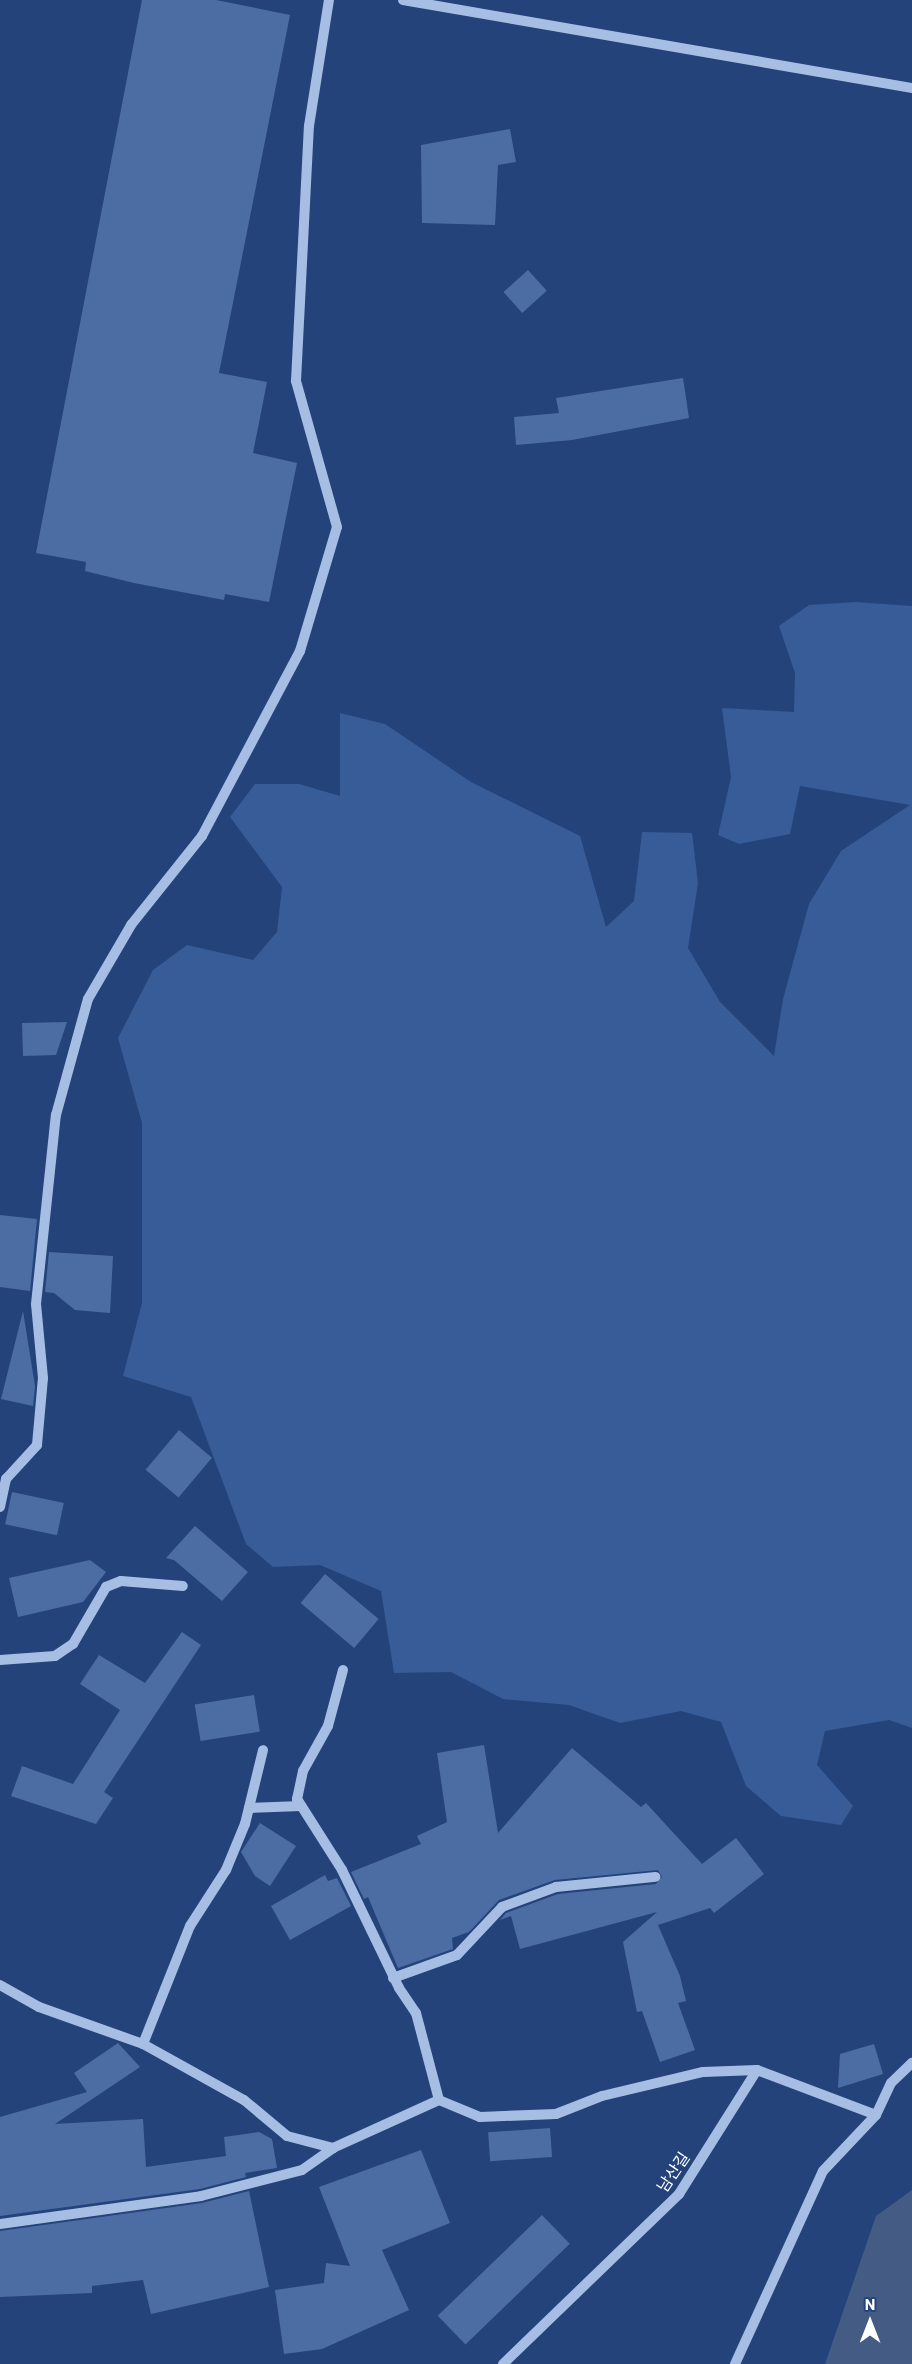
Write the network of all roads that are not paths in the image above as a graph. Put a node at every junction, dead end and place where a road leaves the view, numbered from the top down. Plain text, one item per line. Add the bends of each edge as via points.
1 (328, 0) edge
2 (403, 0) edge
3 (912, 88) edge
4 (0, 1507) edge
5 (183, 1586) dead end
6 (0, 1660) edge
7 (343, 1670) dead end
8 (263, 1750) dead end
9 (301, 1806) junction
10 (249, 1808) junction
11 (655, 1877) dead end
12 (393, 1978) junction
13 (0, 1985) edge
14 (143, 2044) junction
15 (912, 2063) edge
16 (757, 2070) junction
17 (439, 2100) junction
18 (876, 2115) junction
19 (333, 2148) junction
20 (0, 2224) edge
21 (503, 2364) edge
22 (735, 2364) edge

1 - 4 street via 309,126 296,381 337,527 300,651 202,836 131,925 88,999 56,1114 36,1305 43,1378 37,1446 6,1479
2 - 3 street
5 - 6 street via 121,1581 106,1587 73,1644 55,1656
7 - 9 street via 328,1726 303,1771 297,1799
8 - 10 street
9 - 10 street
9 - 12 street via 342,1870
10 - 14 street via 226,1870 190,1926
11 - 12 street via 556,1887 502,1908 457,1955
12 - 17 street via 416,2013
13 - 14 street via 39,2007
14 - 19 street via 244,2100 287,2136
15 - 18 street via 891,2084
16 - 17 street via 703,2072 602,2096 556,2114 480,2117
16 - 18 street
16 - 21 street, 남산길 via 679,2194
17 - 19 street
18 - 22 street via 823,2171
19 - 20 street via 302,2170 201,2196

